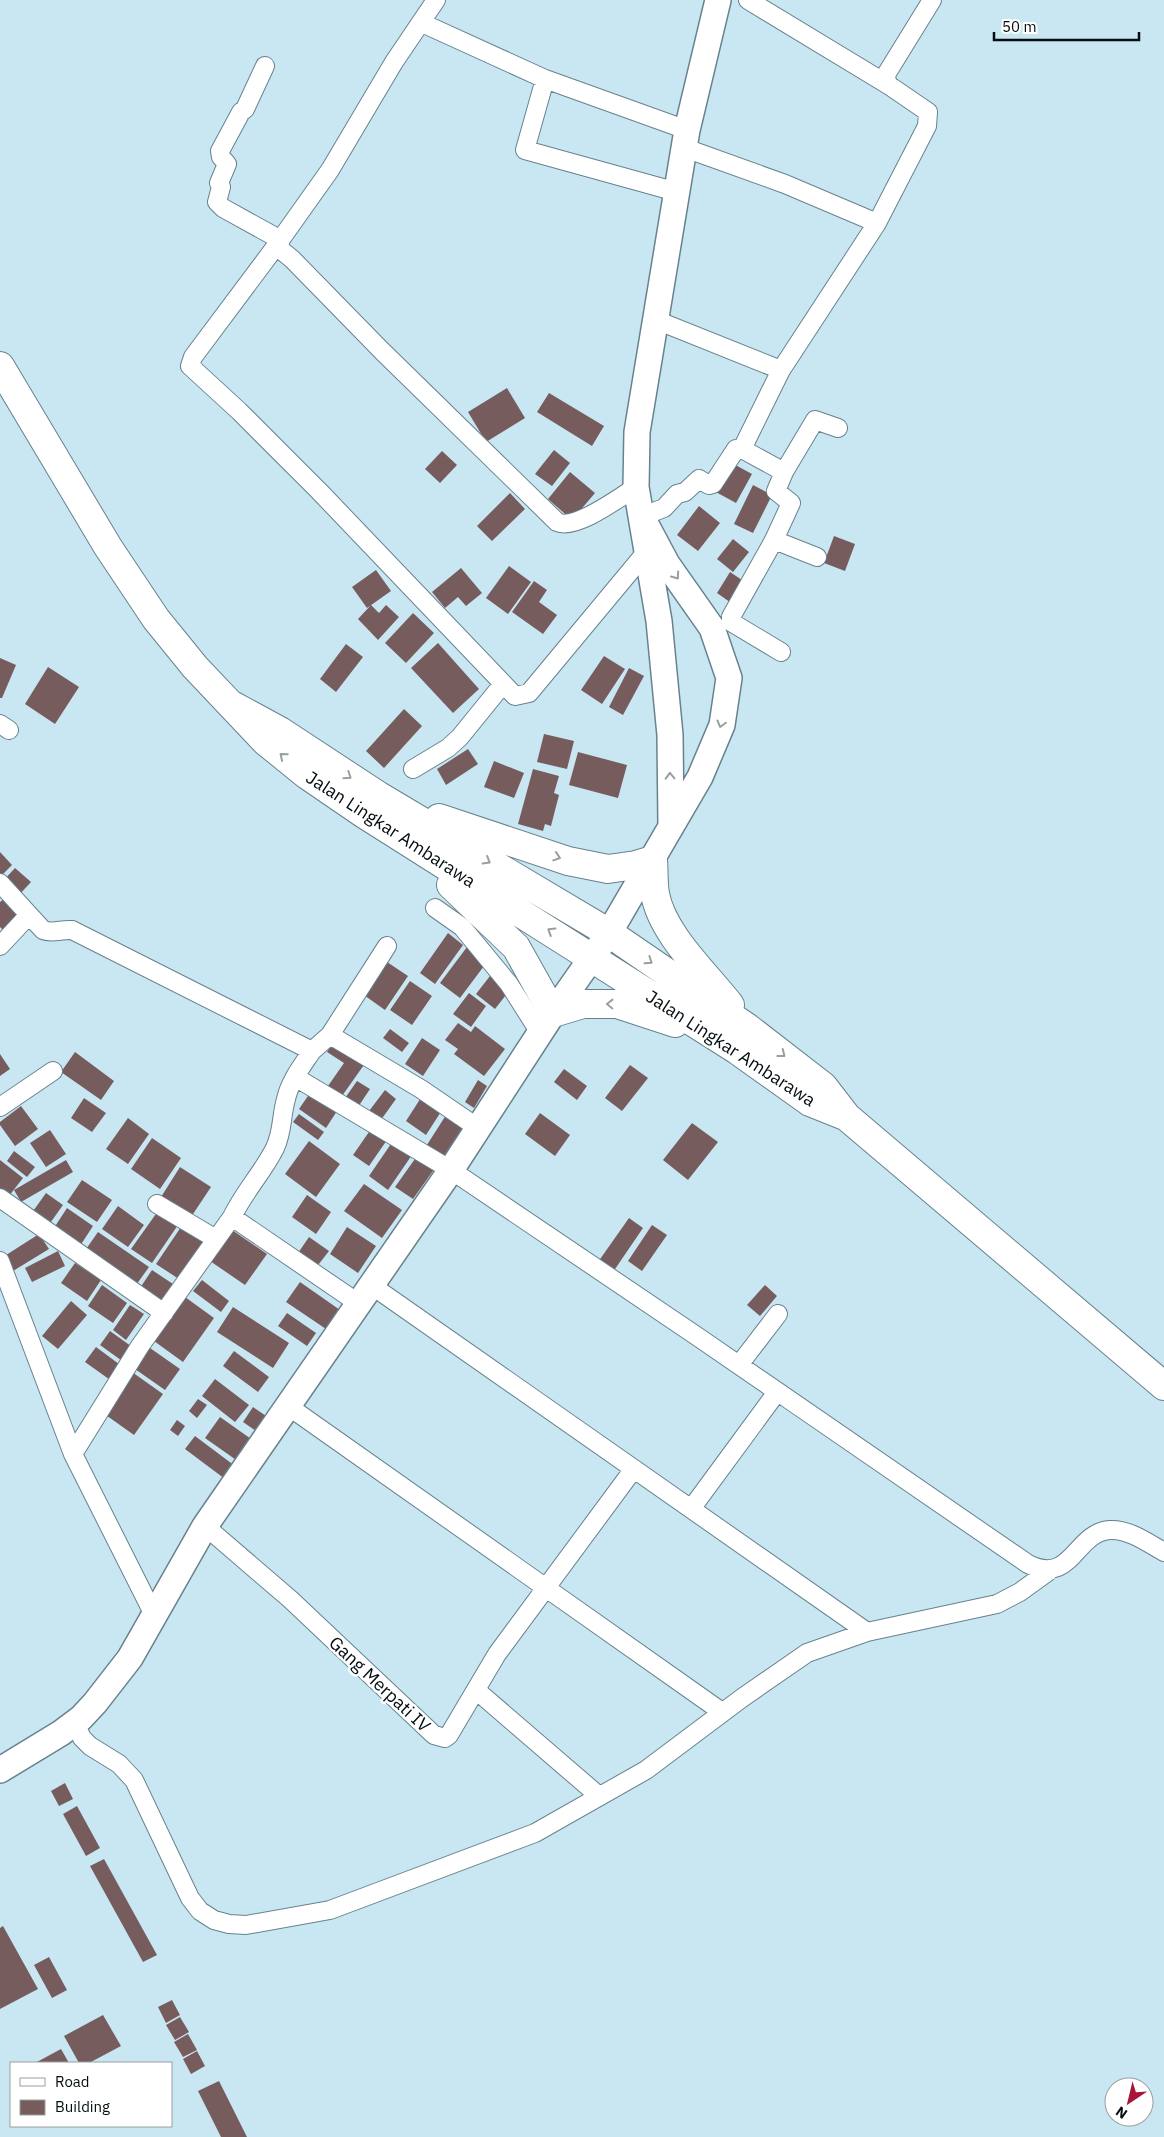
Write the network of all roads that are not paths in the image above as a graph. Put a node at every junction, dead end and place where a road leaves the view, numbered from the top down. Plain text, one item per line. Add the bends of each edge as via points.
1 (436, 0) edge
2 (718, 0) edge
3 (748, 0) edge
4 (932, 0) edge
5 (422, 24) junction
6 (265, 66) dead end
7 (545, 79) junction
8 (890, 86) junction
9 (686, 139) junction
10 (677, 192) junction
11 (877, 223) junction
12 (279, 243) junction
13 (656, 320) junction
14 (0, 366) edge
15 (781, 370) junction
16 (838, 428) dead end
17 (742, 449) junction
18 (784, 472) junction
19 (636, 487) junction
20 (643, 517) junction
21 (774, 540) junction
22 (647, 551) junction
23 (817, 557) dead end
24 (781, 652) dead end
25 (502, 684) junction
26 (414, 769) dead end
27 (372, 805) junction
28 (671, 825) junction
29 (653, 860) junction
30 (0, 884) edge
31 (435, 908) dead end
32 (28, 916) junction
33 (609, 933) junction
34 (0, 946) edge
35 (387, 946) dead end
36 (592, 957) junction
37 (547, 1023) junction
38 (330, 1035) junction
39 (742, 1039) junction
40 (312, 1051) junction
41 (53, 1071) dead end
42 (295, 1077) junction
43 (0, 1107) edge
44 (478, 1128) junction
45 (451, 1170) junction
46 (0, 1198) edge
47 (157, 1204) dead end
48 (232, 1216) junction
49 (216, 1239) junction
50 (0, 1261) edge
51 (365, 1294) junction
52 (164, 1313) junction
53 (778, 1314) dead end
54 (739, 1365) junction
55 (1164, 1386) edge
56 (777, 1392) junction
57 (288, 1406) junction
58 (73, 1454) junction
59 (633, 1470) junction
60 (691, 1509) junction
61 (205, 1526) junction
62 (1164, 1552) edge
63 (1049, 1571) junction
64 (545, 1588) junction
65 (154, 1615) junction
66 (867, 1632) junction
67 (476, 1690) junction
68 (722, 1712) junction
69 (75, 1723) junction
70 (0, 1770) edge
71 (599, 1796) junction

1 - 5 street
2 - 9 main road
3 - 8 street
4 - 8 street via 887,73 886,81
5 - 7 street
5 - 12 street via 394,62 330,170
6 - 12 street via 220,151 227,164 219,183 221,188 217,202
7 - 9 street
7 - 10 street via 525,150
8 - 11 street via 928,112 928,126
9 - 10 main road
9 - 11 street
10 - 13 main road
11 - 15 street
12 - 19 street via 382,351 557,522 569,524 580,520
12 - 25 street via 193,357 190,366 319,491
13 - 15 street
13 - 19 main road via 638,432
14 - 27 highway, Jalan Lingkar Ambarawa via 108,547 156,619 195,667 232,704 280,730
15 - 17 street
16 - 18 street via 814,420
17 - 18 street
17 - 20 street via 736,449 713,484 699,479 694,481 664,508
18 - 21 street via 776,491 790,503
19 - 20 main road
20 - 22 main road
20 -> 28 main road via 667,564 712,628 729,678 722,725 700,777
21 - 23 street
21 - 24 street via 730,617 731,622
22 - 25 street via 529,693 515,696
28 -> 22 main road via 668,716 659,621
25 - 26 street via 460,737
27 -> 29 highway via 568,861 608,869
27 -> 33 highway, Jalan Lingkar Ambarawa
36 -> 27 highway, Jalan Lingkar Ambarawa
27 - 37 highway via 516,947
28 - 29 main road
29 - 33 main road
29 - 39 highway via 655,895 665,920
30 - 32 street
31 - 37 street via 462,927 508,984
32 - 34 street
32 - 40 street via 48,932 72,930
33 - 36 main road
33 -> 39 highway, Jalan Lingkar Ambarawa
35 - 38 street
36 - 37 main road
36 - 39 highway, Jalan Lingkar Ambarawa
39 -> 37 highway via 618,1004 584,1004
37 - 44 main road
38 - 40 street
38 - 44 street
39 - 55 highway, Jalan Lingkar Ambarawa via 823,1086 847,1116
40 - 42 street
41 - 43 street
42 - 45 street
42 - 48 street via 285,1101 282,1132 275,1148
44 - 45 main road
45 - 51 main road
45 - 54 street
46 - 52 street
47 - 49 street
48 - 49 street
48 - 51 street
49 - 52 street
50 - 58 street
51 - 57 main road
51 - 59 street
52 - 58 street
53 - 54 street
54 - 56 street
56 - 60 street
56 - 63 street via 1028,1564
57 - 61 main road
57 - 64 street
58 - 65 street
59 - 60 street
59 - 64 street, Gang Merpati IV
60 - 66 street
61 - 65 main road
61 - 67 street, Gang Merpati IV via 290,1599 434,1735 445,1738 450,1735
62 - 63 street via 1125,1532 1110,1530 1097,1534 1060,1567
63 - 66 street via 998,1604
64 - 67 street, Gang Merpati IV via 497,1654
64 - 68 street
65 - 69 main road via 111,1684
66 - 68 street via 807,1653
67 - 71 street
68 - 71 street via 646,1770
69 - 70 main road
69 - 71 street via 90,1746 119,1764 134,1780 190,1898 200,1911 228,1924 330,1910 535,1832

